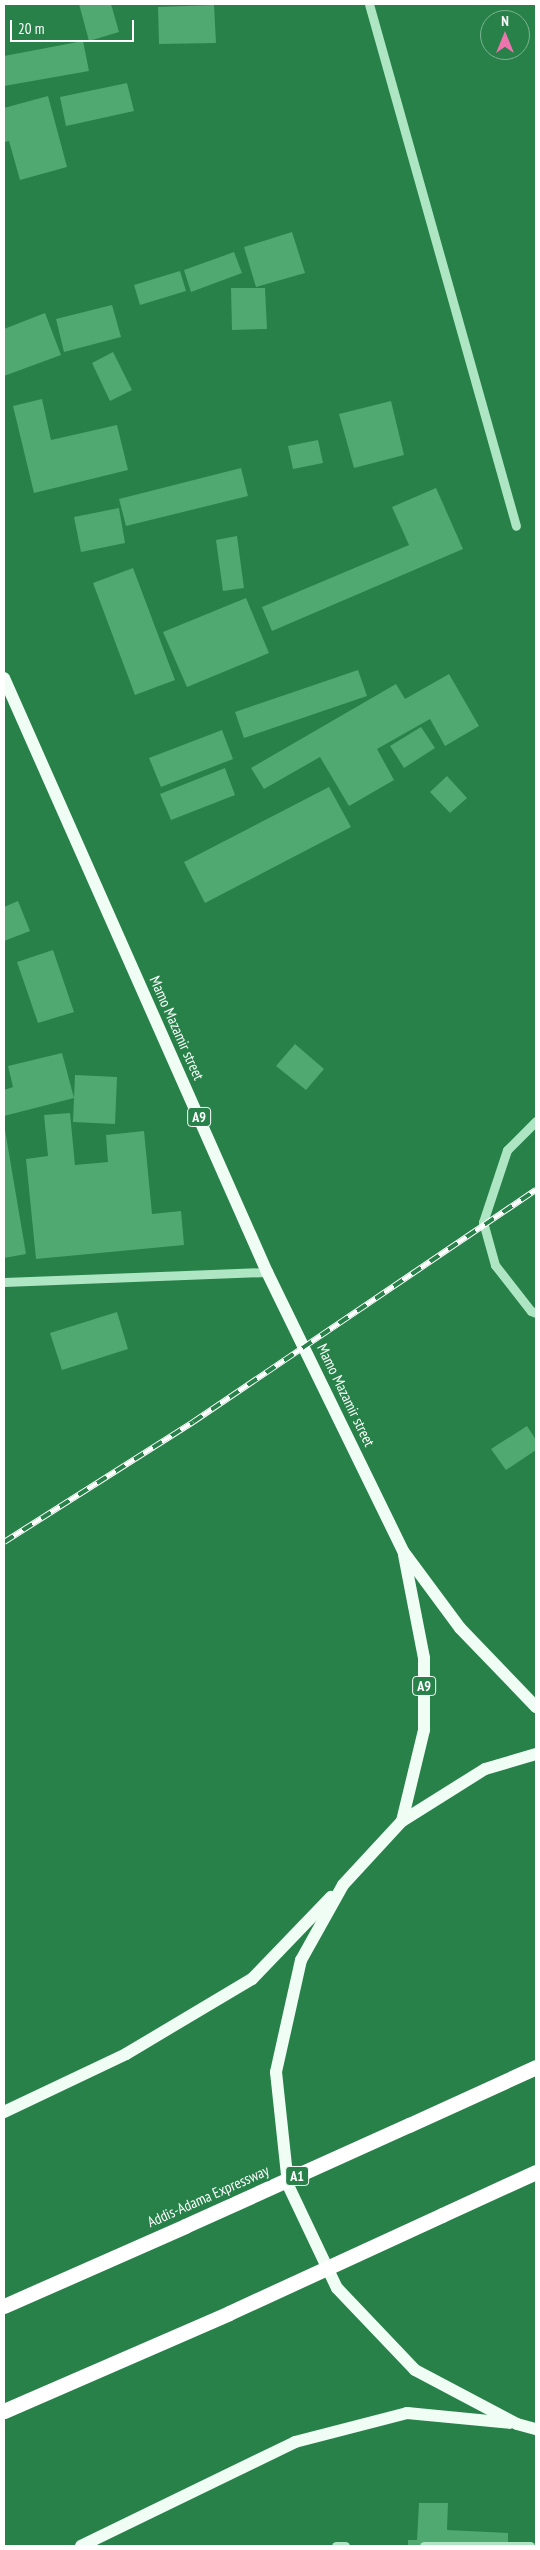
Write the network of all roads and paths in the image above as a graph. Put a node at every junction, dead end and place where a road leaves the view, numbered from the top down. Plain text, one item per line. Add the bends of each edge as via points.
1 (369, 4) edge
2 (516, 526) dead end
3 (4, 678) edge
4 (536, 1121) edge
5 (267, 1272) junction
6 (4, 1282) edge
7 (536, 1313) edge
8 (403, 1550) junction
9 (536, 1707) edge
10 (536, 1754) edge
11 (402, 1821) junction
12 (343, 1885) junction
13 (536, 2067) edge
14 (4, 2112) edge
15 (536, 2172) edge
16 (4, 2306) edge
17 (4, 2411) edge
18 (516, 2424) junction
19 (536, 2429) edge
20 (81, 2546) edge
21 (336, 2546) edge
22 (345, 2546) edge
23 (424, 2546) edge
24 (530, 2546) edge

1 - 2 street
3 - 5 main road, Mamo Mazamir street / A9
4 - 7 street via 507,1150 483,1222 495,1265 531,1311
5 - 6 street
5 - 8 main road, Mamo Mazamir street / A9
8 - 9 main road, A9 via 460,1628
8 - 11 main road, A9 via 424,1658 424,1730
10 - 11 main road via 485,1769
11 - 12 main road
12 - 14 main road via 252,1980 126,2054
12 - 18 main road via 301,1960 276,2072 288,2185 343,2295 415,2370
13 - 16 highway, Addis-Adama Expressway / A1, bridge
15 - 17 highway, bridge via 229,2313
18 - 19 main road
18 - 20 main road via 406,2413 294,2442
21 - 22 street
23 - 24 street

